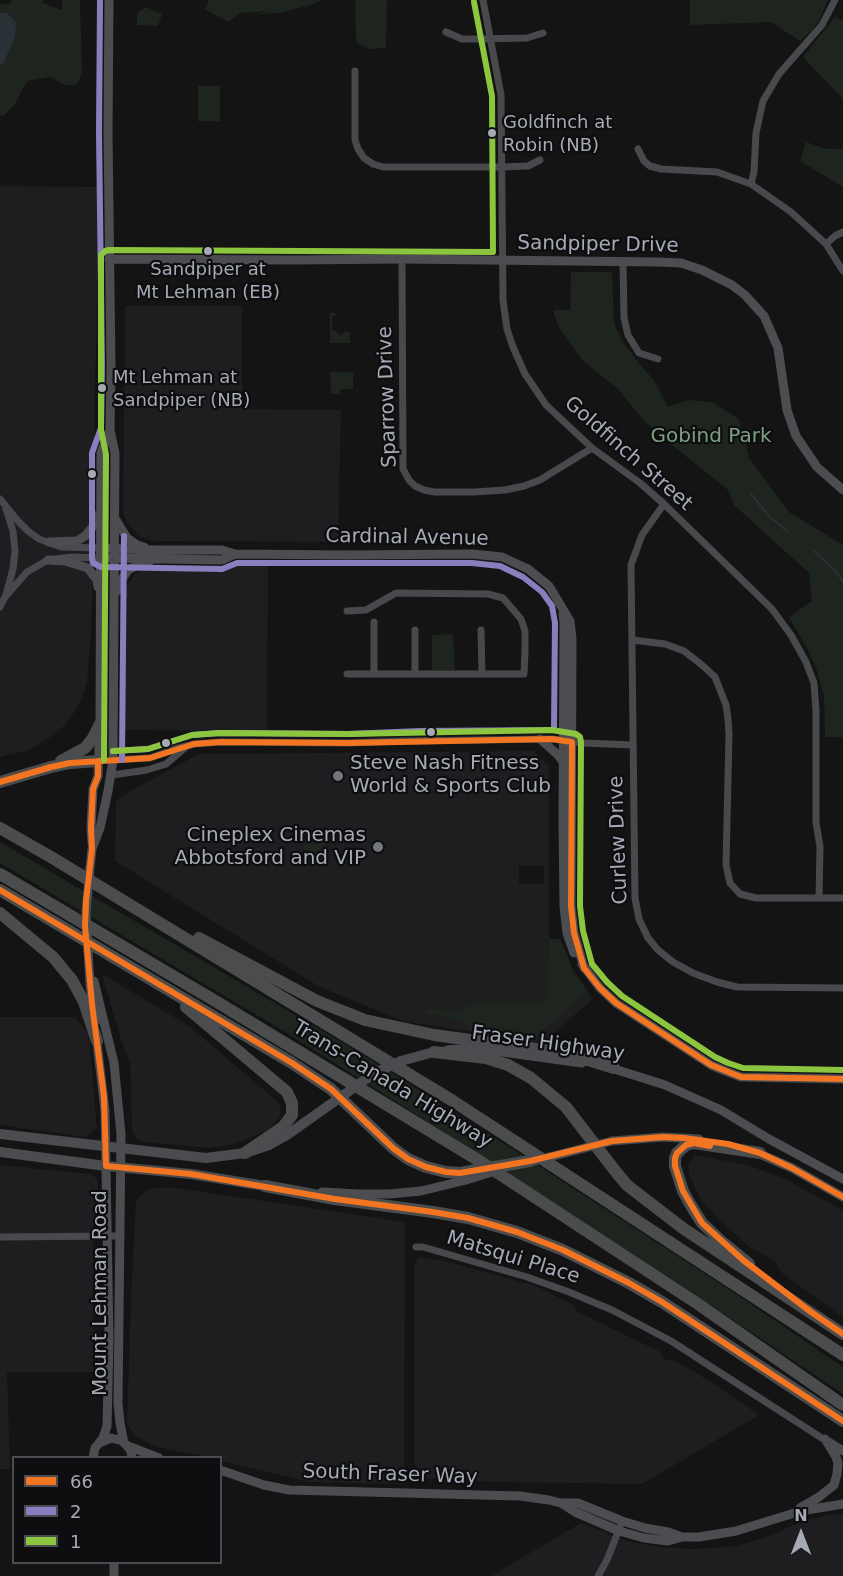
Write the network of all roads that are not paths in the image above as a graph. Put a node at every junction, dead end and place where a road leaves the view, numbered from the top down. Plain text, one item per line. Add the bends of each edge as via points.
1 (110, 0) edge
2 (483, 0) edge
3 (834, 0) edge
4 (446, 32) dead end
5 (543, 33) dead end
6 (490, 39) junction
7 (356, 71) dead end
8 (638, 149) dead end
9 (540, 160) dead end
10 (502, 167) junction
11 (751, 184) junction
12 (843, 232) edge
13 (826, 244) junction
14 (109, 259) junction
15 (402, 259) junction
16 (502, 261) junction
17 (623, 262) junction
18 (843, 271) edge
19 (658, 359) dead end
20 (110, 430) junction
21 (592, 448) junction
22 (843, 490) edge
23 (0, 499) edge
24 (101, 504) junction
25 (664, 504) junction
26 (6, 507) junction
27 (115, 517) junction
28 (49, 543) junction
29 (155, 550) junction
30 (101, 553) junction
31 (115, 553) junction
32 (235, 554) junction
33 (48, 560) junction
34 (160, 560) junction
35 (5, 597) junction
36 (102, 599) junction
37 (114, 600) junction
38 (0, 607) edge
39 (347, 611) dead end
40 (374, 622) dead end
41 (415, 630) dead end
42 (481, 630) dead end
43 (632, 640) junction
44 (347, 674) dead end
45 (374, 674) junction
46 (415, 674) junction
47 (482, 674) junction
48 (100, 724) junction
49 (540, 739) junction
50 (568, 741) junction
51 (633, 745) junction
52 (186, 747) junction
53 (113, 760) junction
54 (98, 761) junction
55 (563, 762) junction
56 (51, 767) junction
57 (112, 775) junction
58 (98, 776) junction
59 (0, 782) edge
60 (0, 828) edge
61 (92, 849) junction
62 (51, 857) junction
63 (0, 874) edge
64 (0, 890) edge
65 (819, 898) junction
66 (843, 898) edge
67 (0, 913) edge
68 (90, 965) junction
69 (584, 968) junction
70 (144, 975) junction
71 (843, 988) edge
72 (97, 1041) junction
73 (434, 1052) junction
74 (615, 1068) junction
75 (843, 1079) edge
76 (0, 1134) edge
77 (105, 1147) junction
78 (121, 1149) junction
79 (0, 1152) edge
80 (245, 1153) junction
81 (760, 1153) junction
82 (530, 1161) joint
83 (106, 1166) junction
84 (120, 1167) junction
85 (463, 1176) junction
86 (843, 1179) edge
87 (266, 1186) junction
88 (843, 1197) edge
89 (107, 1236) junction
90 (120, 1236) junction
91 (0, 1238) edge
92 (416, 1247) dead end
93 (811, 1312) junction
94 (843, 1334) edge
95 (843, 1355) edge
96 (843, 1406) edge
97 (843, 1421) edge
98 (825, 1439) junction
99 (99, 1443) junction
100 (126, 1444) junction
101 (843, 1451) edge
102 (93, 1456) edge
103 (131, 1456) edge
104 (154, 1456) edge
105 (843, 1456) edge
106 (222, 1471) edge
107 (843, 1504) edge
108 (778, 1518) junction
109 (621, 1526) junction
110 (598, 1576) edge

1 - 14 main road, Mount Lehman Road
2 - 6 street, Goldfinch Street
3 - 11 street via 822,25 779,74 763,101
4 - 6 street via 462,39
5 - 6 street via 526,38
6 - 10 street, Goldfinch Street via 501,95
7 - 10 street via 356,140 364,158 373,164
8 - 11 street via 644,161 661,170 717,172
9 - 10 street via 528,166
10 - 16 street, Goldfinch Street
11 - 13 street via 791,212
12 - 13 street
13 - 18 street
14 - 15 main road, Sandpiper Drive
14 - 20 main road, Mount Lehman Road
15 - 16 main road, Sandpiper Drive
15 - 21 street, Sparrow Drive via 403,469 415,486 434,492 474,492 524,486
16 - 17 main road, Sandpiper Drive
16 - 21 street, Goldfinch Street via 507,328 525,374 546,405
17 - 19 street via 628,335 639,353
17 - 22 main road, Sandpiper Drive via 681,263 718,277 745,295 764,316 778,348 787,410 796,436 817,466
20 - 24 main road, Mount Lehman Road via 101,453
20 - 27 main road, Mount Lehman Road via 115,453
21 - 25 street, Goldfinch Street
23 - 26 street
24 - 28 main road via 96,522 85,536 77,541
24 - 30 main road, Mount Lehman Road
25 - 43 street, Curlew Drive via 642,535 631,565
25 - 65 street, Goldfinch Street via 772,609 806,662 814,684 816,710
26 - 28 street via 28,531
26 - 35 street via 15,551
27 - 29 main road via 127,538
27 - 31 main road, Mount Lehman Road
28 - 30 street
29 - 31 main road, Cardinal Avenue
29 - 32 main road, Cardinal Avenue via 222,550
30 - 31 main road
30 - 33 street
30 - 36 main road, Mount Lehman Road
31 - 34 main road, Cardinal Avenue
31 - 37 main road, Mount Lehman Road
32 - 34 main road, Cardinal Avenue via 222,560
32 - 50 main road, Cardinal Avenue via 471,554 502,557 528,568 549,586 560,603
33 - 35 street via 27,572
33 - 36 main road via 88,568 97,580
34 - 37 main road via 128,570
35 - 38 street
36 - 48 main road, Mount Lehman Road
37 - 53 main road, Mount Lehman Road
39 - 47 street via 366,610 396,593 488,594 503,598 522,619 524,674
40 - 45 street
41 - 46 street
42 - 47 street
43 - 51 street, Curlew Drive
43 - 65 street via 684,651 715,677 728,719 726,865 730,883 740,894 756,898
44 - 45 street
45 - 46 street
46 - 47 street
48 - 54 main road, Mount Lehman Road
48 - 56 highway via 85,748
49 - 50 street
49 - 52 street via 221,742
49 - 55 main road
50 - 51 street
50 - 55 main road, Cardinal Avenue
50 - 69 main road, Cardinal Avenue via 572,906 574,933
51 - 71 street, Curlew Drive via 635,898 639,918 658,950 693,973 737,987
52 - 53 street via 150,758
52 - 57 street via 166,764
53 - 54 main road
53 - 57 main road, Mount Lehman Road
54 - 56 highway
54 - 58 main road, Mount Lehman Road
55 - 69 main road, Cardinal Avenue via 564,906 573,953
56 - 59 highway
57 - 58 main road
57 - 61 main road, Mount Lehman Road
58 - 61 main road, Mount Lehman Road via 93,789
60 - 62 highway, Trans-Canada Highway
61 - 68 main road, Mount Lehman Road, bridge via 86,912
62 - 74 highway via 317,1001 365,1020 434,1035 565,1053
62 - 95 highway, Trans-Canada Highway via 453,1101
63 - 96 highway, Trans-Canada Highway via 478,1160 698,1304
64 - 70 highway
65 - 66 street
67 - 72 highway via 48,952 72,980 88,1011
68 - 72 main road, Mount Lehman Road
68 - 78 main road, Mount Lehman Road via 114,1063
69 - 75 main road, Cardinal Avenue via 616,1003 725,1071 741,1077
70 - 80 highway via 287,1092 292,1115 283,1127
70 - 85 highway via 316,1078 408,1159
72 - 77 main road, Mount Lehman Road
73 - 74 main road, Fraser Highway via 474,1048
73 - 80 main road, Fraser Highway, bridge via 386,1067 287,1135
73 - 93 highway via 486,1058 531,1078 566,1107 627,1185 684,1229
74 - 86 main road, Fraser Highway via 721,1110
76 - 77 main road, Fraser Highway
77 - 78 main road, Fraser Highway
77 - 83 main road, Mount Lehman Road
78 - 80 main road, Fraser Highway via 207,1158
78 - 84 main road, Mount Lehman Road
79 - 83 main road
81 - 82 main road, bridge via 728,1143 663,1137 612,1141
81 - 88 main road
81 - 93 highway via 686,1144 677,1152 675,1166 686,1197 702,1222 743,1260
82 - 85 highway, bridge
83 - 84 main road
83 - 89 main road, Mount Lehman Road
84 - 87 main road
84 - 90 main road, Mount Lehman Road
85 - 87 main road via 421,1191 389,1194
87 - 97 highway via 468,1218 563,1250 662,1302
89 - 90 street
89 - 91 street
89 - 99 main road, Mount Lehman Road via 108,1416
90 - 100 main road, Mount Lehman Road via 118,1402
92 - 98 street, Matsqui Place via 527,1277 612,1310 672,1341
93 - 94 highway
98 - 101 main road
98 - 105 street, Matsqui Place
98 - 108 main road via 838,1463 834,1485 810,1503
99 - 100 main road via 111,1438
99 - 102 main road, Mount Lehman Road
100 - 103 main road, Mount Lehman Road
100 - 104 main road
106 - 109 main road, South Fraser Way via 290,1490 549,1500
107 - 108 main road, South Fraser Way
108 - 109 main road, South Fraser Way via 717,1535 669,1541 644,1538
109 - 110 street

